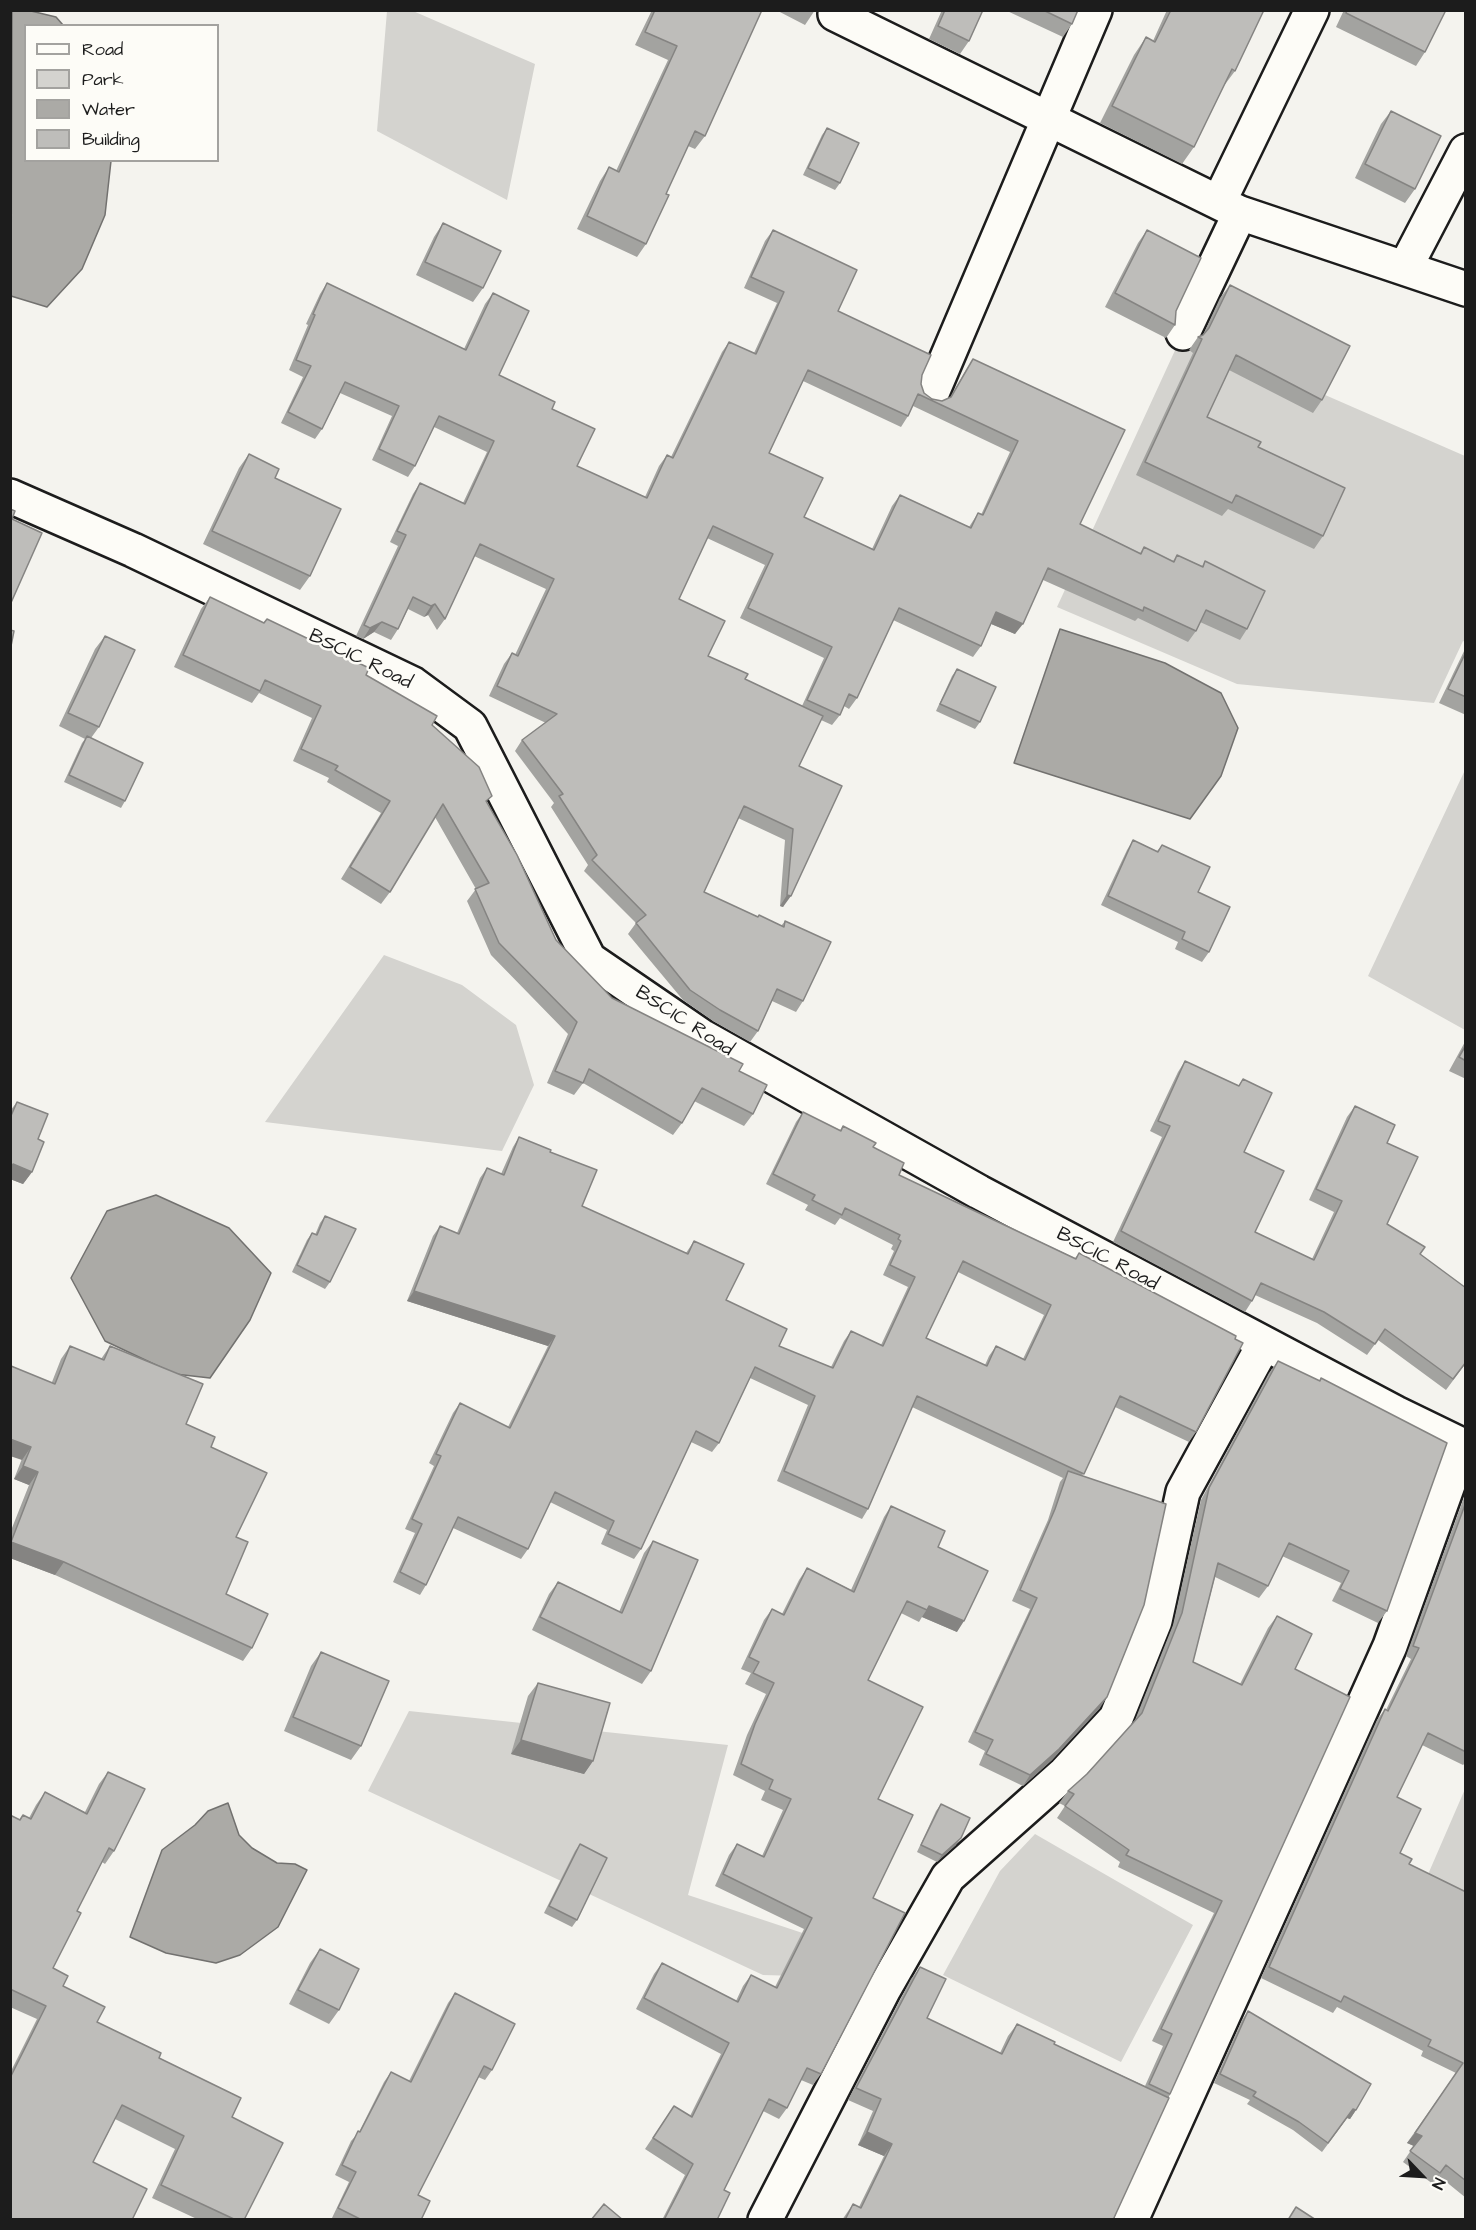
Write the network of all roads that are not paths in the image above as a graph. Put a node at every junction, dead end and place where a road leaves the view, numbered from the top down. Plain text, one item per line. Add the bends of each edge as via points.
1 (1095, 10) edge
2 (1312, 10) edge
3 (835, 14) dead end
4 (880, 22) edge
5 (1049, 119) junction
6 (1466, 151) edge
7 (1230, 208) junction
8 (1405, 268) junction
9 (1466, 289) edge
10 (1183, 333) dead end
11 (932, 393) dead end
12 (10, 496) edge
13 (1264, 1344) junction
14 (1464, 1447) edge
15 (765, 2220) edge
16 (1131, 2220) edge

1 - 5 street
2 - 7 street
3 - 4 street
4 - 5 street
5 - 7 street
5 - 11 street
6 - 8 street
7 - 8 street
7 - 10 street
8 - 9 street
12 - 13 street, BSCIC Road via 133,550 412,684 470,726 589,959 714,1043 979,1192
13 - 14 street, BSCIC Road
13 - 15 street via 1183,1492 1155,1621 1116,1718 1065,1773 948,1877 884,1989
14 - 16 street via 1390,1646

